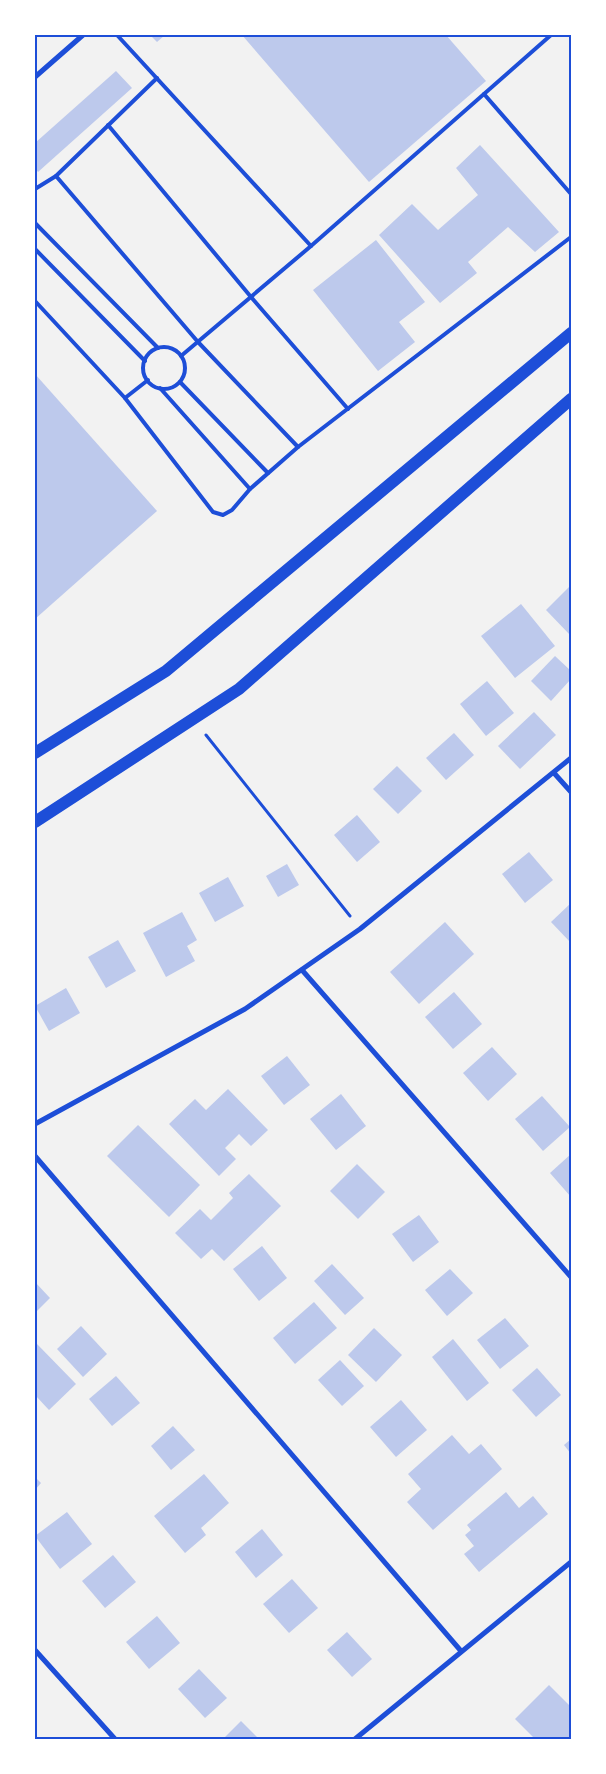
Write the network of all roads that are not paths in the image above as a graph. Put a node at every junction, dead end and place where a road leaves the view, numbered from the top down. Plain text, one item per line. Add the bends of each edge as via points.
1 (83, 35) edge
2 (117, 35) edge
3 (551, 35) edge
4 (35, 77) edge
5 (157, 78) junction
6 (484, 94) junction
7 (108, 125) junction
8 (56, 176) junction
9 (35, 189) edge
10 (571, 194) edge
11 (35, 223) edge
12 (571, 237) edge
13 (310, 246) junction
14 (35, 249) edge
15 (251, 297) junction
16 (35, 301) edge
17 (571, 333) edge
18 (198, 342) junction
19 (158, 348) junction
20 (181, 356) junction
21 (145, 362) junction
22 (148, 380) junction
23 (180, 382) junction
24 (160, 388) junction
25 (125, 398) junction
26 (571, 399) edge
27 (348, 409) junction
28 (298, 447) junction
29 (268, 473) junction
30 (250, 489) junction
31 (35, 753) edge
32 (571, 758) edge
33 (554, 773) junction
34 (571, 792) edge
35 (35, 822) edge
36 (302, 970) junction
37 (35, 1124) edge
38 (35, 1156) edge
39 (571, 1277) edge
40 (571, 1562) edge
41 (35, 1650) edge
42 (461, 1651) junction
43 (114, 1739) edge
44 (355, 1739) edge

1 - 4 street
2 - 5 lane
3 - 6 lane
5 - 7 lane
5 - 13 lane
6 - 10 lane
6 - 13 lane
7 - 8 lane
7 - 15 lane
8 - 9 lane
8 - 18 lane
11 - 19 lane
12 - 27 lane
13 - 15 lane
14 - 21 lane
15 - 18 lane
15 - 27 lane
16 - 25 lane
17 - 31 main road via 166,672
18 - 20 lane
18 - 28 lane
19 - 20 lane via 171,348
19 - 21 lane
20 - 23 lane via 185,370
21 - 22 lane
22 - 24 lane
22 - 25 lane
23 - 24 lane via 174,387
23 - 29 lane
24 - 30 lane
25 - 30 lane via 213,512 223,515 232,510
26 - 35 main road via 239,689
27 - 28 lane
28 - 29 lane
29 - 30 lane
32 - 33 street
33 - 34 street
33 - 36 street via 360,929
36 - 37 street via 245,1009
36 - 39 street
38 - 42 street
40 - 42 street
41 - 43 street
42 - 44 street

